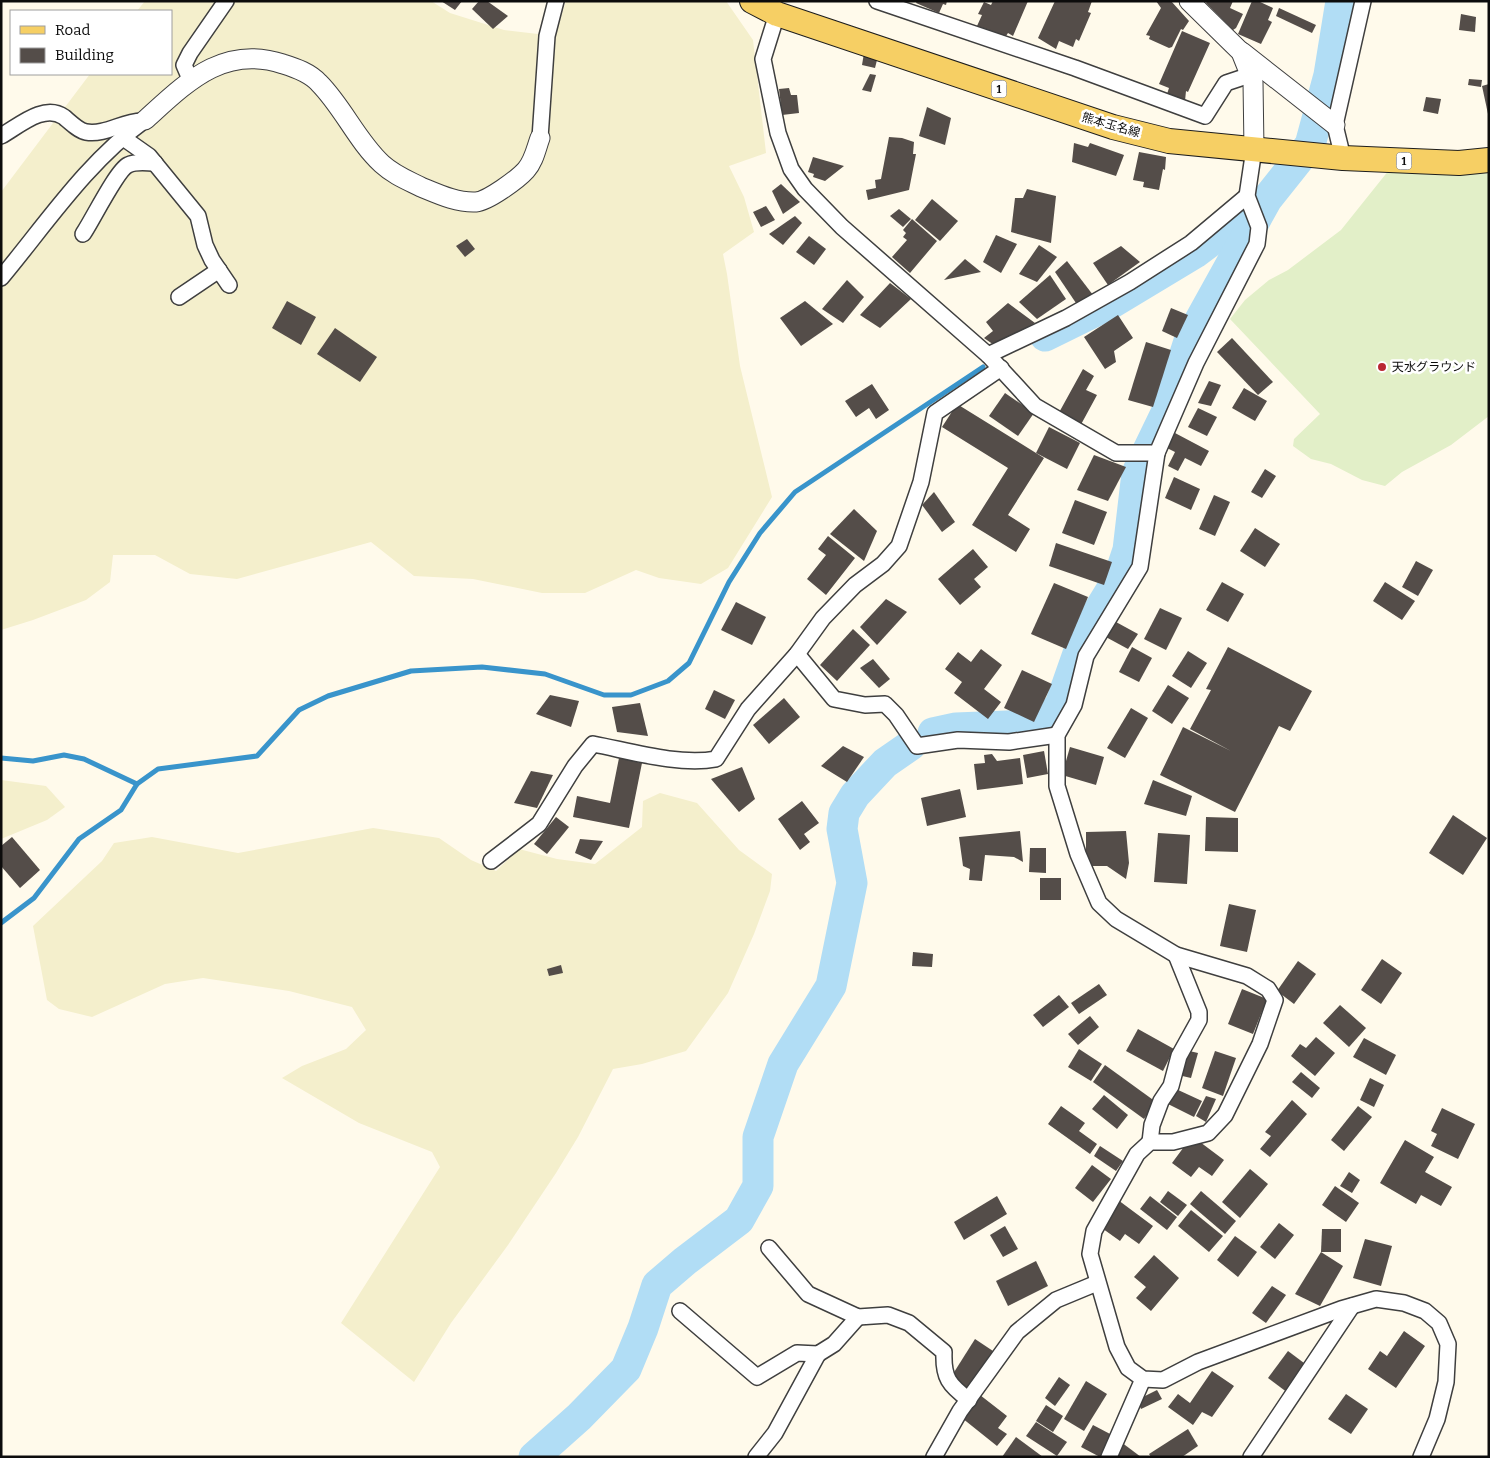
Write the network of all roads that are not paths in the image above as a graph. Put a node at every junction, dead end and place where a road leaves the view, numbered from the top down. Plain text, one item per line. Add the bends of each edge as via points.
1 (226, 1) edge
2 (556, 1) edge
3 (752, 1) edge
4 (877, 1) edge
5 (1189, 1) edge
6 (1363, 1) edge
7 (776, 14) junction
8 (1241, 52) junction
9 (1250, 75) junction
10 (190, 79) junction
11 (145, 120) junction
12 (1330, 121) junction
13 (1, 136) edge
14 (122, 137) junction
15 (540, 138) joint
16 (1254, 149) junction
17 (1343, 158) junction
18 (1489, 160) edge
19 (155, 162) junction
20 (1248, 199) junction
21 (83, 234) dead end
22 (219, 270) junction
23 (1, 278) edge
24 (229, 285) dead end
25 (179, 297) dead end
26 (988, 355) junction
27 (1001, 368) junction
28 (1148, 453) junction
29 (798, 654) junction
30 (1057, 735) junction
31 (491, 861) dead end
32 (1176, 955) junction
33 (1150, 1142) junction
34 (769, 1248) dead end
35 (1097, 1283) junction
36 (1352, 1306) junction
37 (680, 1311) dead end
38 (858, 1317) junction
39 (818, 1354) junction
40 (1143, 1379) junction
41 (969, 1400) junction
42 (756, 1457) edge
43 (934, 1457) edge
44 (1109, 1457) edge
45 (1251, 1457) edge
46 (1421, 1457) edge

1 - 10 street via 184,65
2 - 15 street via 547,36
3 - 7 main road, 熊本玉名線 / 1
4 - 9 street via 1205,116 1226,83
5 - 8 street
6 - 12 street
7 - 16 main road, 熊本玉名線 / 1 via 1113,127 1169,141
7 - 26 street via 763,58 778,133 791,169 842,228
8 - 9 street
8 - 12 street
9 - 16 street via 1253,82
10 - 11 street
10 - 15 street via 215,66 243,58 269,59 302,70 319,82 381,162 396,175 440,196 463,202 478,202 526,170
11 - 13 street via 126,122 102,133 83,132 59,114 45,111
11 - 14 street
12 - 17 street
14 - 19 street
14 - 23 street via 76,186
16 - 17 main road, 熊本玉名線 / 1
16 - 20 street
17 - 18 main road, 熊本玉名線 / 1 via 1459,163
19 - 21 street via 125,166
19 - 22 street via 198,216 205,244
20 - 26 street via 1191,243 1130,282 1066,318
20 - 28 street via 1259,227 1257,244
22 - 24 street
22 - 25 street
26 - 27 street
27 - 28 street via 1035,406 1076,432 1116,453
27 - 29 street via 935,413 921,482 899,546 823,618
28 - 30 street via 1140,568 1086,656 1074,705
29 - 30 street via 834,698 865,705 885,704 917,746 958,740 1009,742
29 - 31 street via 748,709 716,759 673,758 593,744 575,766 539,824
30 - 32 street via 1057,786 1078,854 1100,903 1116,919
32 - 33 street via 1199,1012 1199,1020 1179,1056 1171,1086 1152,1125
32 - 33 street via 1247,976 1268,989 1275,1000 1260,1044 1225,1115 1208,1133 1173,1142
33 - 35 street via 1137,1154 1094,1231 1090,1254
34 - 38 street via 808,1294
35 - 40 street via 1117,1347 1128,1368
35 - 41 street via 1056,1300 1017,1332
36 - 40 street via 1198,1362 1163,1380
36 - 45 street
36 - 46 street via 1376,1299 1404,1303 1425,1311 1438,1323 1448,1344 1446,1382 1437,1419
37 - 39 street via 757,1377 797,1354
38 - 39 street via 834,1344
38 - 41 street via 888,1315 909,1323 944,1352 943,1368 951,1385
39 - 42 street via 775,1433
40 - 44 street
41 - 43 street

